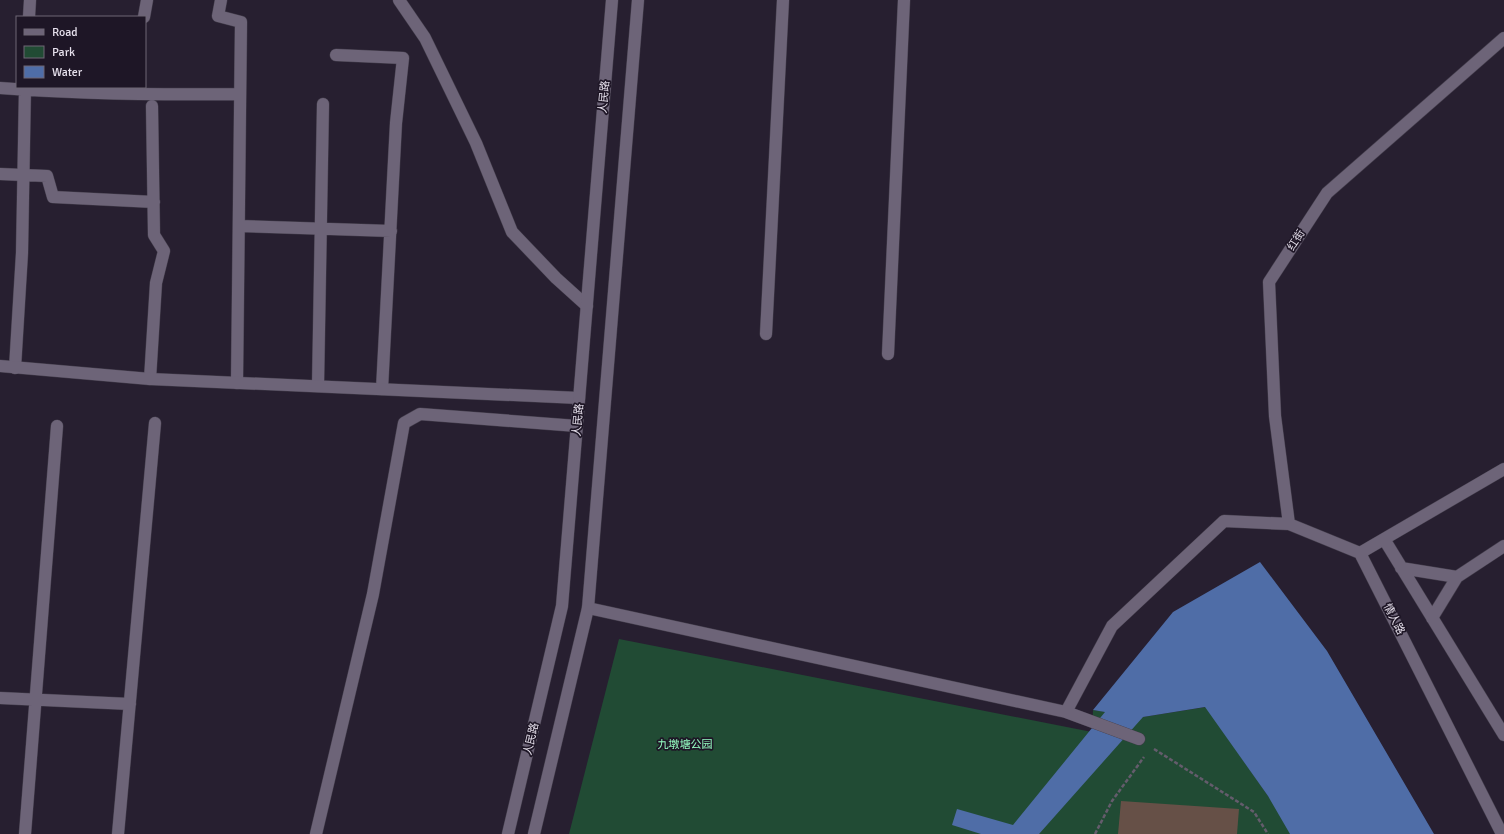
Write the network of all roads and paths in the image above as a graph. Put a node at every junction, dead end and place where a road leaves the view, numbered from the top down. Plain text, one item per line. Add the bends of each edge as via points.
1 (30, 0) edge
2 (147, 0) edge
3 (221, 0) edge
4 (398, 0) edge
5 (612, 0) edge
6 (638, 0) edge
7 (783, 0) edge
8 (904, 0) edge
9 (29, 16) edge
10 (144, 16) edge
11 (1504, 38) edge
12 (336, 55) dead end
13 (0, 88) edge
14 (25, 88) edge
15 (133, 90) edge
16 (240, 94) junction
17 (323, 104) dead end
18 (152, 106) dead end
19 (0, 174) edge
20 (154, 202) junction
21 (239, 226) junction
22 (391, 231) junction
23 (587, 306) junction
24 (766, 334) dead end
25 (888, 354) dead end
26 (0, 366) edge
27 (15, 368) junction
28 (150, 379) junction
29 (238, 383) junction
30 (318, 386) junction
31 (382, 389) junction
32 (579, 398) junction
33 (155, 423) dead end
34 (57, 426) dead end
35 (577, 426) junction
36 (1504, 468) edge
37 (1289, 524) junction
38 (1384, 540) junction
39 (1504, 546) edge
40 (1360, 553) junction
41 (1401, 568) junction
42 (1457, 577) junction
43 (588, 608) junction
44 (1432, 618) junction
45 (0, 698) edge
46 (130, 704) junction
47 (1066, 712) junction
48 (1504, 735) edge
49 (1139, 739) joint
50 (1151, 747) junction
51 (26, 834) edge
52 (118, 834) edge
53 (316, 834) edge
54 (508, 834) edge
55 (534, 834) edge
56 (1095, 834) edge
57 (1268, 834) edge
58 (1502, 834) edge

1 - 9 street
2 - 10 street
3 - 16 street via 218,16 241,22
4 - 23 street via 432,52 476,143 512,232
5 - 23 street, 人民路
6 - 43 street
7 - 24 street
8 - 25 street
11 - 37 street, 红街 via 1327,193 1269,282 1275,416
12 - 22 street via 404,58 396,123
13 - 14 street
14 - 15 street
14 - 27 street via 22,253
15 - 16 street
16 - 21 street
17 - 30 street
18 - 20 street
19 - 20 street via 47,176 52,197
20 - 28 street via 154,235 164,251 156,283
21 - 22 street
21 - 29 street
22 - 31 street
23 - 32 street, 人民路
26 - 27 street
27 - 28 street
28 - 29 street
29 - 30 street
30 - 31 street
31 - 32 street
32 - 35 street, 人民路
33 - 46 street
34 - 51 street
35 - 53 street via 420,414 404,423 373,594
35 - 54 street, 人民路 via 562,606
36 - 38 street
37 - 40 street
37 - 47 street via 1224,520 1112,626
38 - 40 street
38 - 41 street
39 - 42 street
40 - 58 street, 情人路
41 - 42 street
41 - 44 street
42 - 44 street
43 - 47 street
43 - 55 street
44 - 48 street
45 - 46 street
46 - 52 street
47 - 49 street
49 - 50 path
50 - 56 path via 1112,801
50 - 57 path via 1254,812

